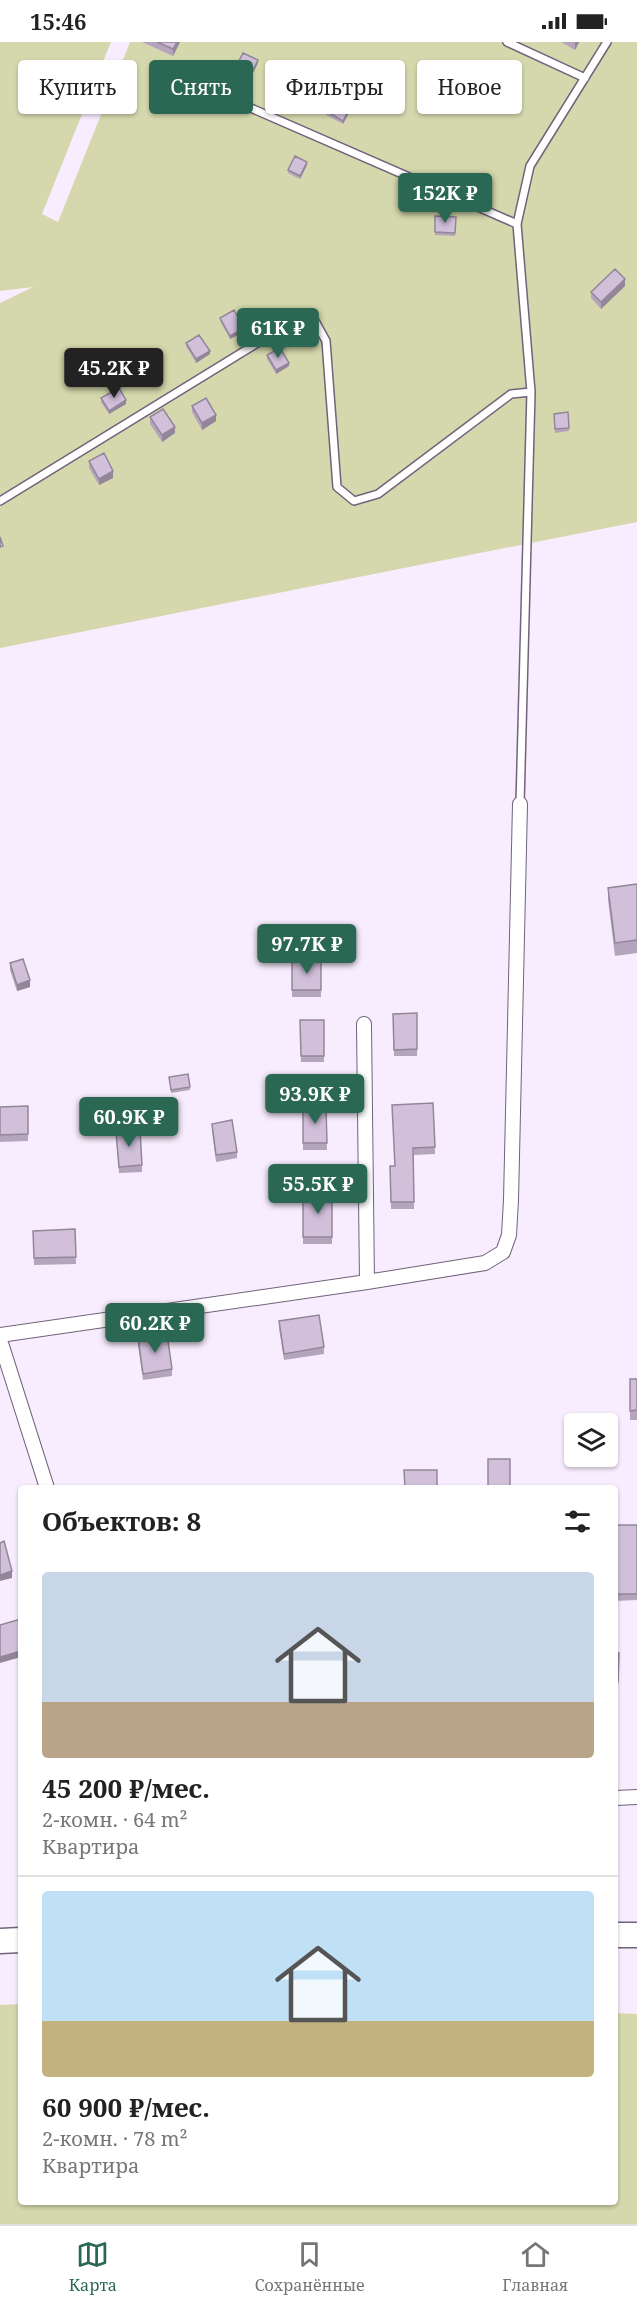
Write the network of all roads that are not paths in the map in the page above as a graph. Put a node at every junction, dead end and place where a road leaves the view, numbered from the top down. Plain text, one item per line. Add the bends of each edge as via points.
1 (507, 42) edge
2 (607, 42) edge
3 (585, 78) junction
4 (253, 109) edge
5 (517, 224) junction
6 (531, 392) junction
7 (0, 501) edge
8 (520, 804) joint
9 (364, 1024) dead end
10 (367, 1282) junction
11 (0, 1335) edge
12 (0, 1340) edge
13 (45, 1485) edge
14 (637, 1797) edge
15 (618, 1798) edge
16 (618, 1935) edge
17 (637, 1935) edge
18 (18, 1940) edge
19 (0, 1941) edge

1 - 3 lane
2 - 3 lane
3 - 5 lane via 530,166
4 - 5 lane
5 - 6 lane
6 - 7 lane via 512,393 378,494 354,501 338,487 326,341 315,321 298,318
6 - 8 lane
8 - 10 street via 509,1235 503,1252 485,1263
9 - 10 street
10 - 11 street
12 - 13 street
14 - 15 street
16 - 17 highway
18 - 19 highway

